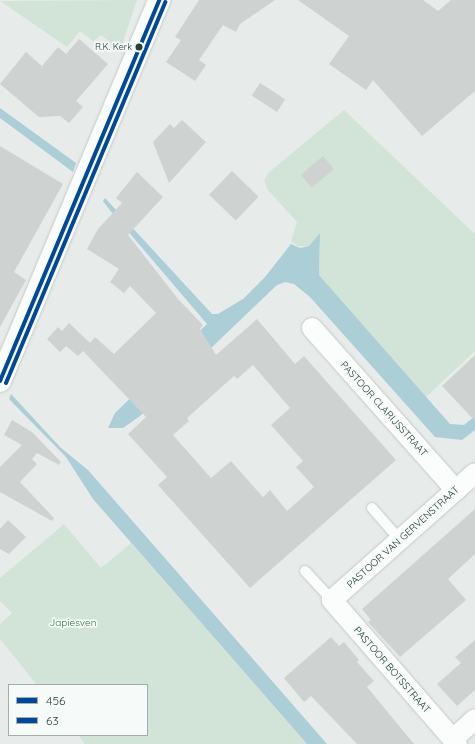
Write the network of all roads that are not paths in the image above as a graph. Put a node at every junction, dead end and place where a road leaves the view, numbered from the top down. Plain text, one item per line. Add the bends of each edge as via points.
1 (159, 0) edge
2 (312, 328) dead end
3 (0, 382) edge
4 (475, 473) edge
5 (456, 490) junction
6 (372, 508) dead end
7 (400, 540) junction
8 (305, 570) dead end
9 (332, 600) junction
10 (475, 720) edge
11 (455, 742) edge

1 - 3 street
2 - 5 street, PASTOOR CLARIJSSTRAAT
4 - 5 street, PASTOOR VAN GERVENSTRAAT
5 - 7 street, PASTOOR VAN GERVENSTRAAT
6 - 7 lane
7 - 9 street, PASTOOR VAN GERVENSTRAAT
8 - 9 lane
9 - 11 street, PASTOOR BOTSSTRAAT
10 - 11 street, PASTOOR BOTSSTRAAT

